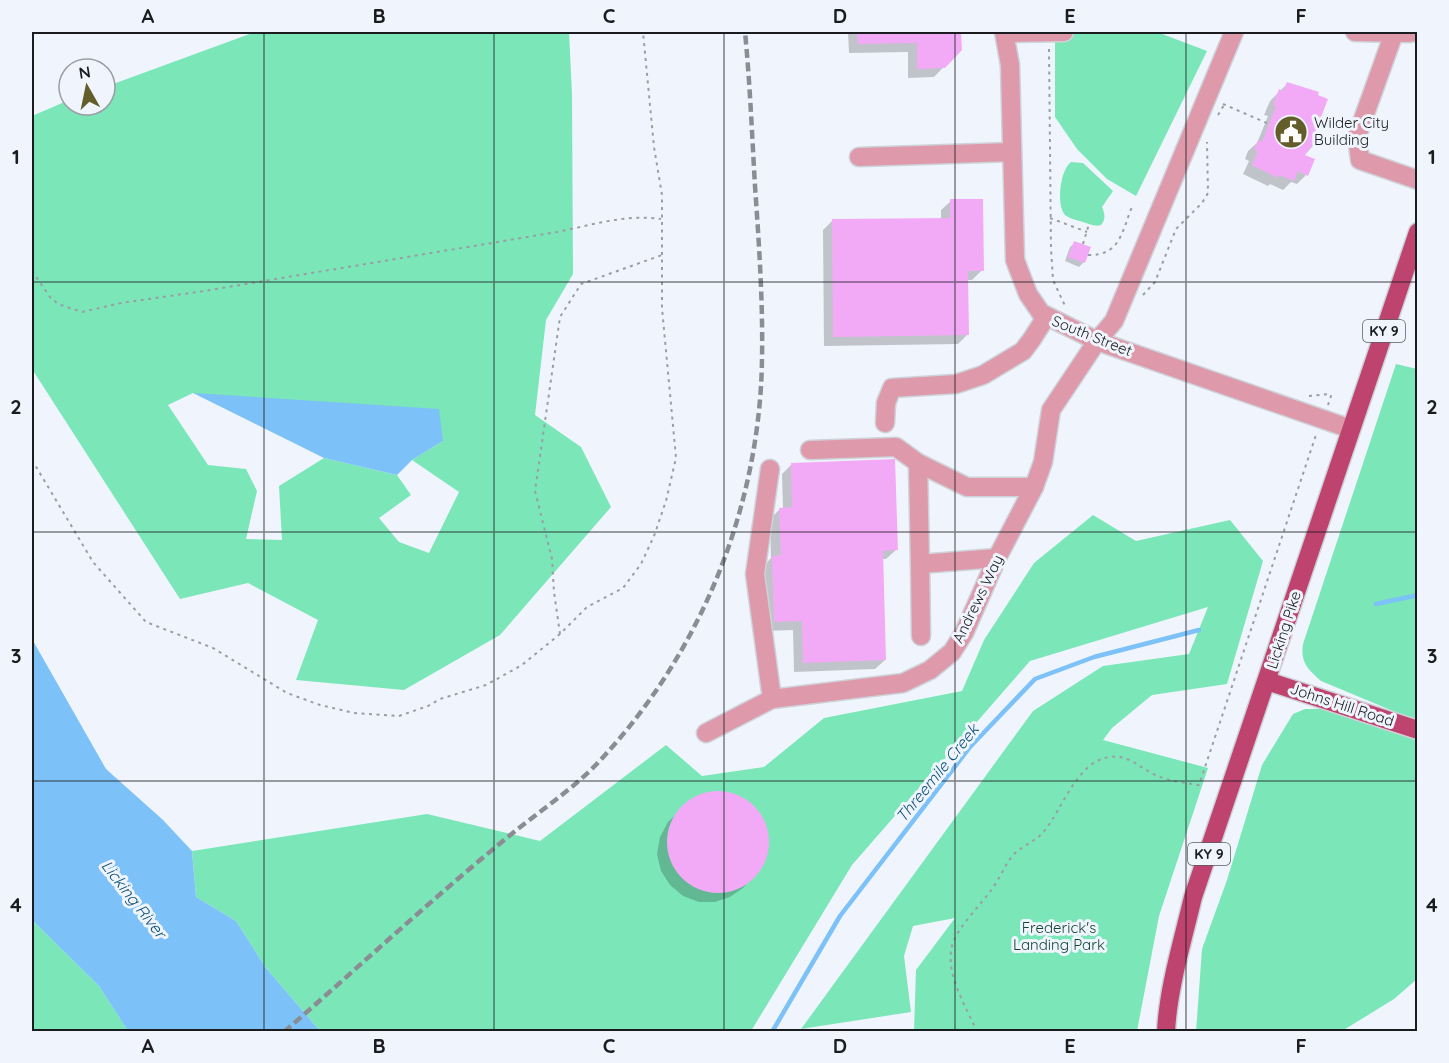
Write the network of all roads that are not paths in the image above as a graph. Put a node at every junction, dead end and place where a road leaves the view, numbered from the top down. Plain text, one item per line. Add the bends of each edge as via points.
1 (1005, 32) edge
2 (1048, 32) edge
3 (1064, 32) edge
4 (1234, 32) edge
5 (1355, 32) edge
6 (1414, 32) edge
7 (1394, 33) edge
8 (1012, 152) junction
9 (859, 158) dead end
10 (1418, 180) edge
11 (1418, 232) edge
12 (1046, 317) junction
13 (1097, 341) junction
14 (885, 423) dead end
15 (1351, 429) junction
16 (810, 450) dead end
17 (918, 463) junction
18 (770, 469) dead end
19 (1034, 487) junction
20 (997, 558) junction
21 (920, 564) junction
22 (921, 636) dead end
23 (1267, 681) junction
24 (772, 699) junction
25 (1418, 730) edge
26 (706, 733) dead end
27 (1166, 1032) edge

1 - 2 street
1 - 8 street, South Street via 1010,65
2 - 3 street
4 - 13 street, Andrews Way via 1114,321
5 - 7 street
6 - 7 street
7 - 10 street via 1357,136 1360,160
8 - 9 street
8 - 12 street, South Street via 1015,260 1028,294
11 - 15 main road, Licking Pike / KY 9
12 - 13 street, South Street
12 - 14 street via 1023,351 983,375 956,384 892,388
13 - 15 street, South Street
13 - 19 street, Andrews Way via 1051,410 1043,462
15 - 23 main road, Licking Pike / KY 9
16 - 17 street via 896,447
17 - 19 street via 968,487
17 - 21 street
18 - 24 street via 754,574
19 - 20 street, Andrews Way
20 - 21 street
20 - 24 street, Andrews Way via 964,633 952,652 930,670 903,683
21 - 22 street
23 - 25 main road, Johns Hill Road
23 - 27 main road, Licking Pike / KY 9 via 1193,897
24 - 26 street, Andrews Way

